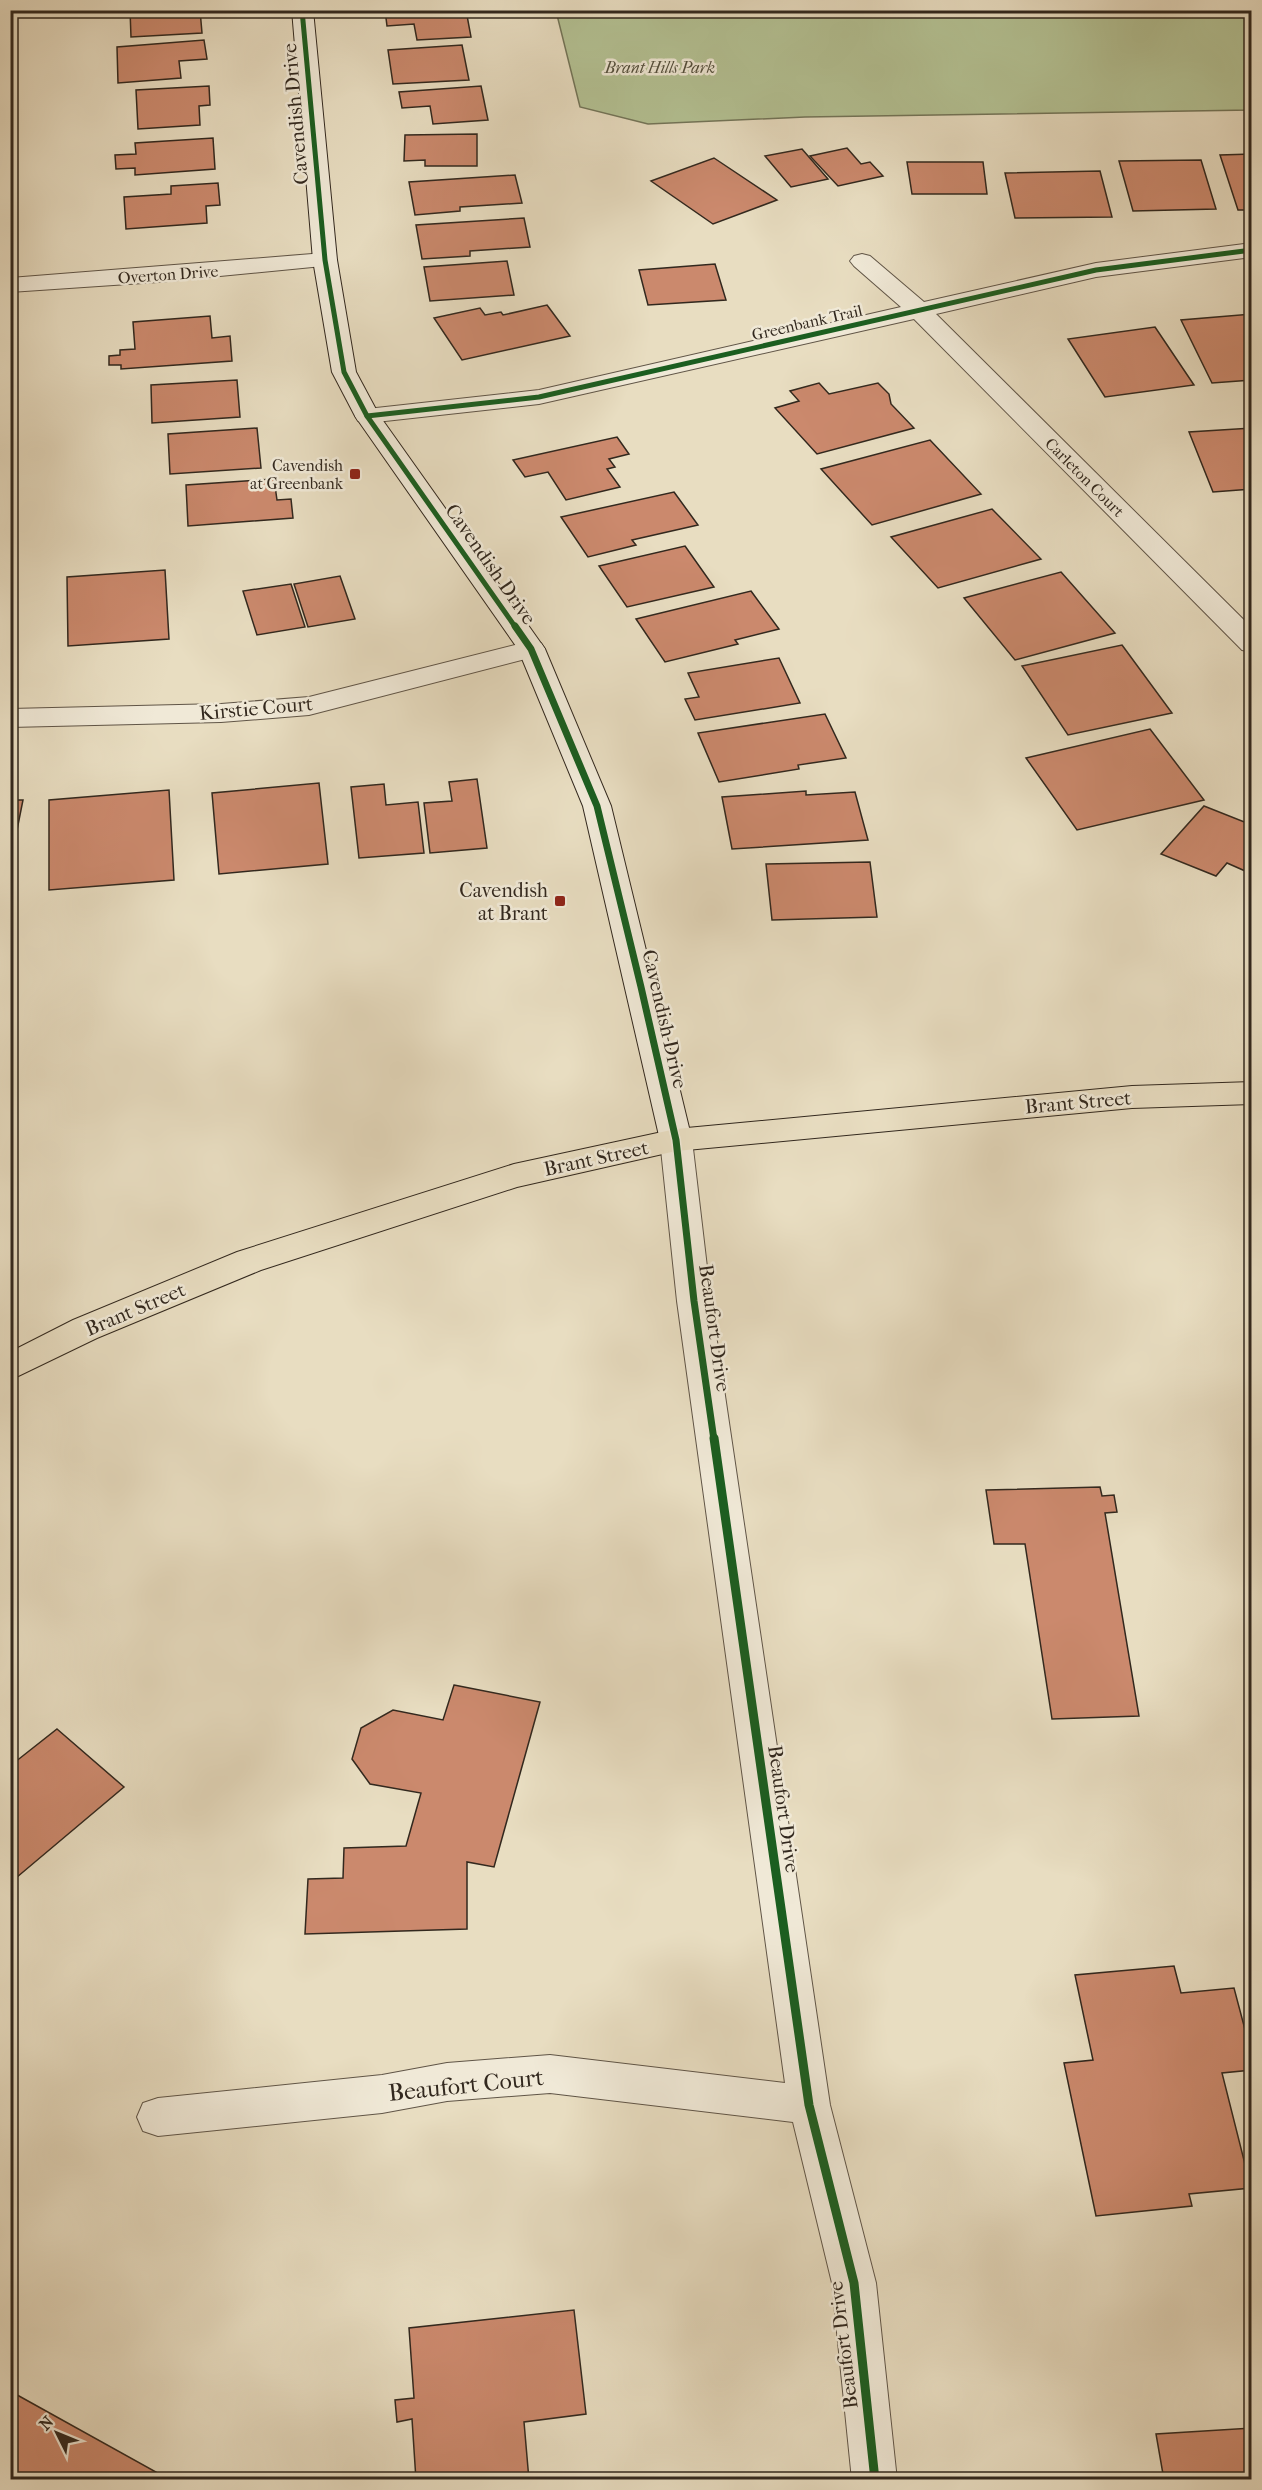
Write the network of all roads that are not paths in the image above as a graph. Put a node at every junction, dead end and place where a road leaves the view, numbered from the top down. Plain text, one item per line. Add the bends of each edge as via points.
1 (302, 10) edge
2 (1251, 250) edge
3 (325, 260) junction
4 (862, 261) dead end
5 (10, 285) edge
6 (919, 310) junction
7 (367, 416) junction
8 (1251, 644) edge
9 (531, 649) junction
10 (10, 718) edge
11 (1251, 1093) edge
12 (676, 1140) junction
13 (10, 1367) edge
14 (809, 2105) junction
15 (158, 2117) dead end
16 (875, 2480) edge

1 - 3 street, Cavendish Drive
2 - 6 street, Greenbank Trail via 1096,270
3 - 5 street, Overton Drive
3 - 7 street, Cavendish Drive via 344,372
4 - 6 street
6 - 7 street, Greenbank Trail via 538,397
6 - 8 street, Carleton Court
7 - 9 street, Cavendish Drive
9 - 10 street, Kirstie Court via 309,706 221,713
9 - 12 street, Cavendish Drive via 597,806
11 - 12 main road, Brant Street via 1132,1097
12 - 13 main road, Brant Street via 514,1176 249,1261 85,1329
12 - 14 street, Beaufort Drive via 694,1301
14 - 15 street, Beaufort Court via 550,2074 447,2082 382,2094
14 - 16 street, Beaufort Drive via 854,2283

